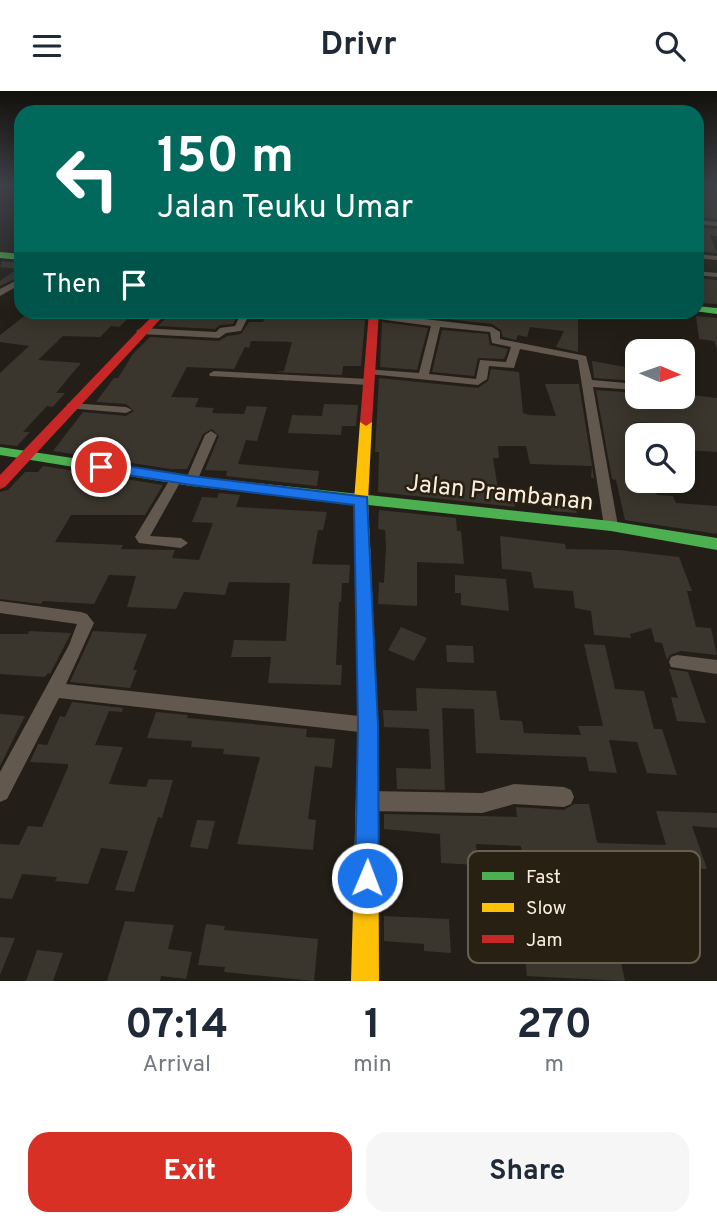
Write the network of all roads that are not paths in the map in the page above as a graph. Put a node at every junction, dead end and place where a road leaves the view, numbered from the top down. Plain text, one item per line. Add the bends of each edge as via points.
1 (154, 319) edge
2 (243, 319) edge
3 (374, 319) edge
4 (406, 319) edge
5 (437, 323) junction
6 (141, 331) junction
7 (517, 344) junction
8 (214, 374) dead end
9 (369, 376) junction
10 (423, 376) junction
11 (586, 383) junction
12 (625, 386) edge
13 (71, 406) junction
14 (126, 410) dead end
15 (211, 435) dead end
16 (0, 451) edge
17 (26, 455) junction
18 (184, 480) junction
19 (0, 484) edge
20 (361, 501) junction
21 (611, 526) junction
22 (181, 543) dead end
23 (717, 544) edge
24 (0, 607) edge
25 (677, 661) dead end
26 (717, 667) edge
27 (54, 690) junction
28 (368, 725) junction
29 (0, 792) edge
30 (564, 797) dead end
31 (368, 801) junction
32 (365, 981) edge

1 - 6 street
2 - 6 street via 238,329 223,330 219,335
3 - 9 street
4 - 5 street
5 - 7 street via 492,330 495,341
5 - 10 street via 429,339
6 - 13 street
7 - 10 street via 510,366 484,363 479,382
7 - 11 street via 581,356
8 - 9 street
9 - 10 street
9 - 20 street
11 - 12 street
11 - 21 street
13 - 14 street
13 - 17 street
15 - 18 street
16 - 17 street, Jalan Prambanan
17 - 18 street, Jalan Prambanan
17 - 19 street
18 - 20 street, Jalan Prambanan
18 - 22 street via 142,537
20 - 21 street, Jalan Prambanan
20 - 28 street
21 - 23 street, Jalan Prambanan
24 - 27 street via 81,618 86,623
25 - 26 street
27 - 28 street
27 - 29 street
28 - 31 street
30 - 31 street via 514,794 482,803
31 - 32 street

